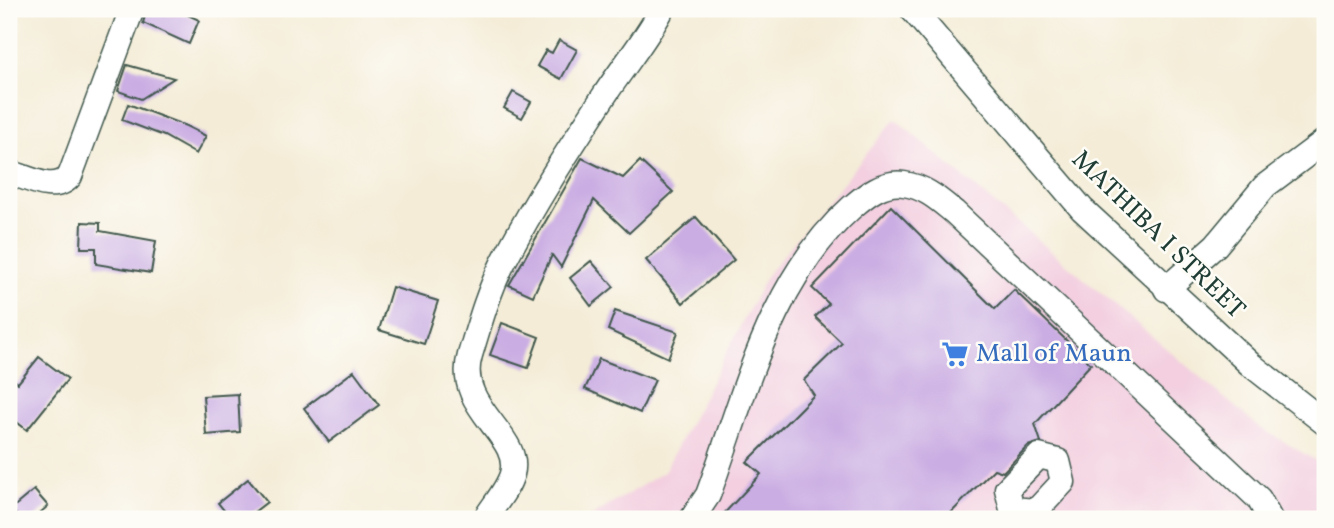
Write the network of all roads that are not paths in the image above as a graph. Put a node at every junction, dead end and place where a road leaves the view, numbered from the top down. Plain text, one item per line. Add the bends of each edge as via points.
1 (132, 9) edge
2 (662, 9) edge
3 (912, 9) edge
4 (1325, 141) edge
5 (9, 172) edge
6 (1166, 289) junction
7 (1325, 423) edge
8 (485, 519) edge
9 (692, 519) edge
10 (1270, 519) edge

1 - 5 street via 70,176 58,185 46,185
2 - 8 street via 501,266 482,317 466,368 466,383 513,462 512,474
3 - 6 street, MATHIBA I STREET via 1082,209
4 - 6 street via 1265,186 1216,245
6 - 7 street, MATHIBA I STREET
9 - 10 street via 708,495 780,299 825,231 872,190 901,183 926,190 954,212 1259,499

